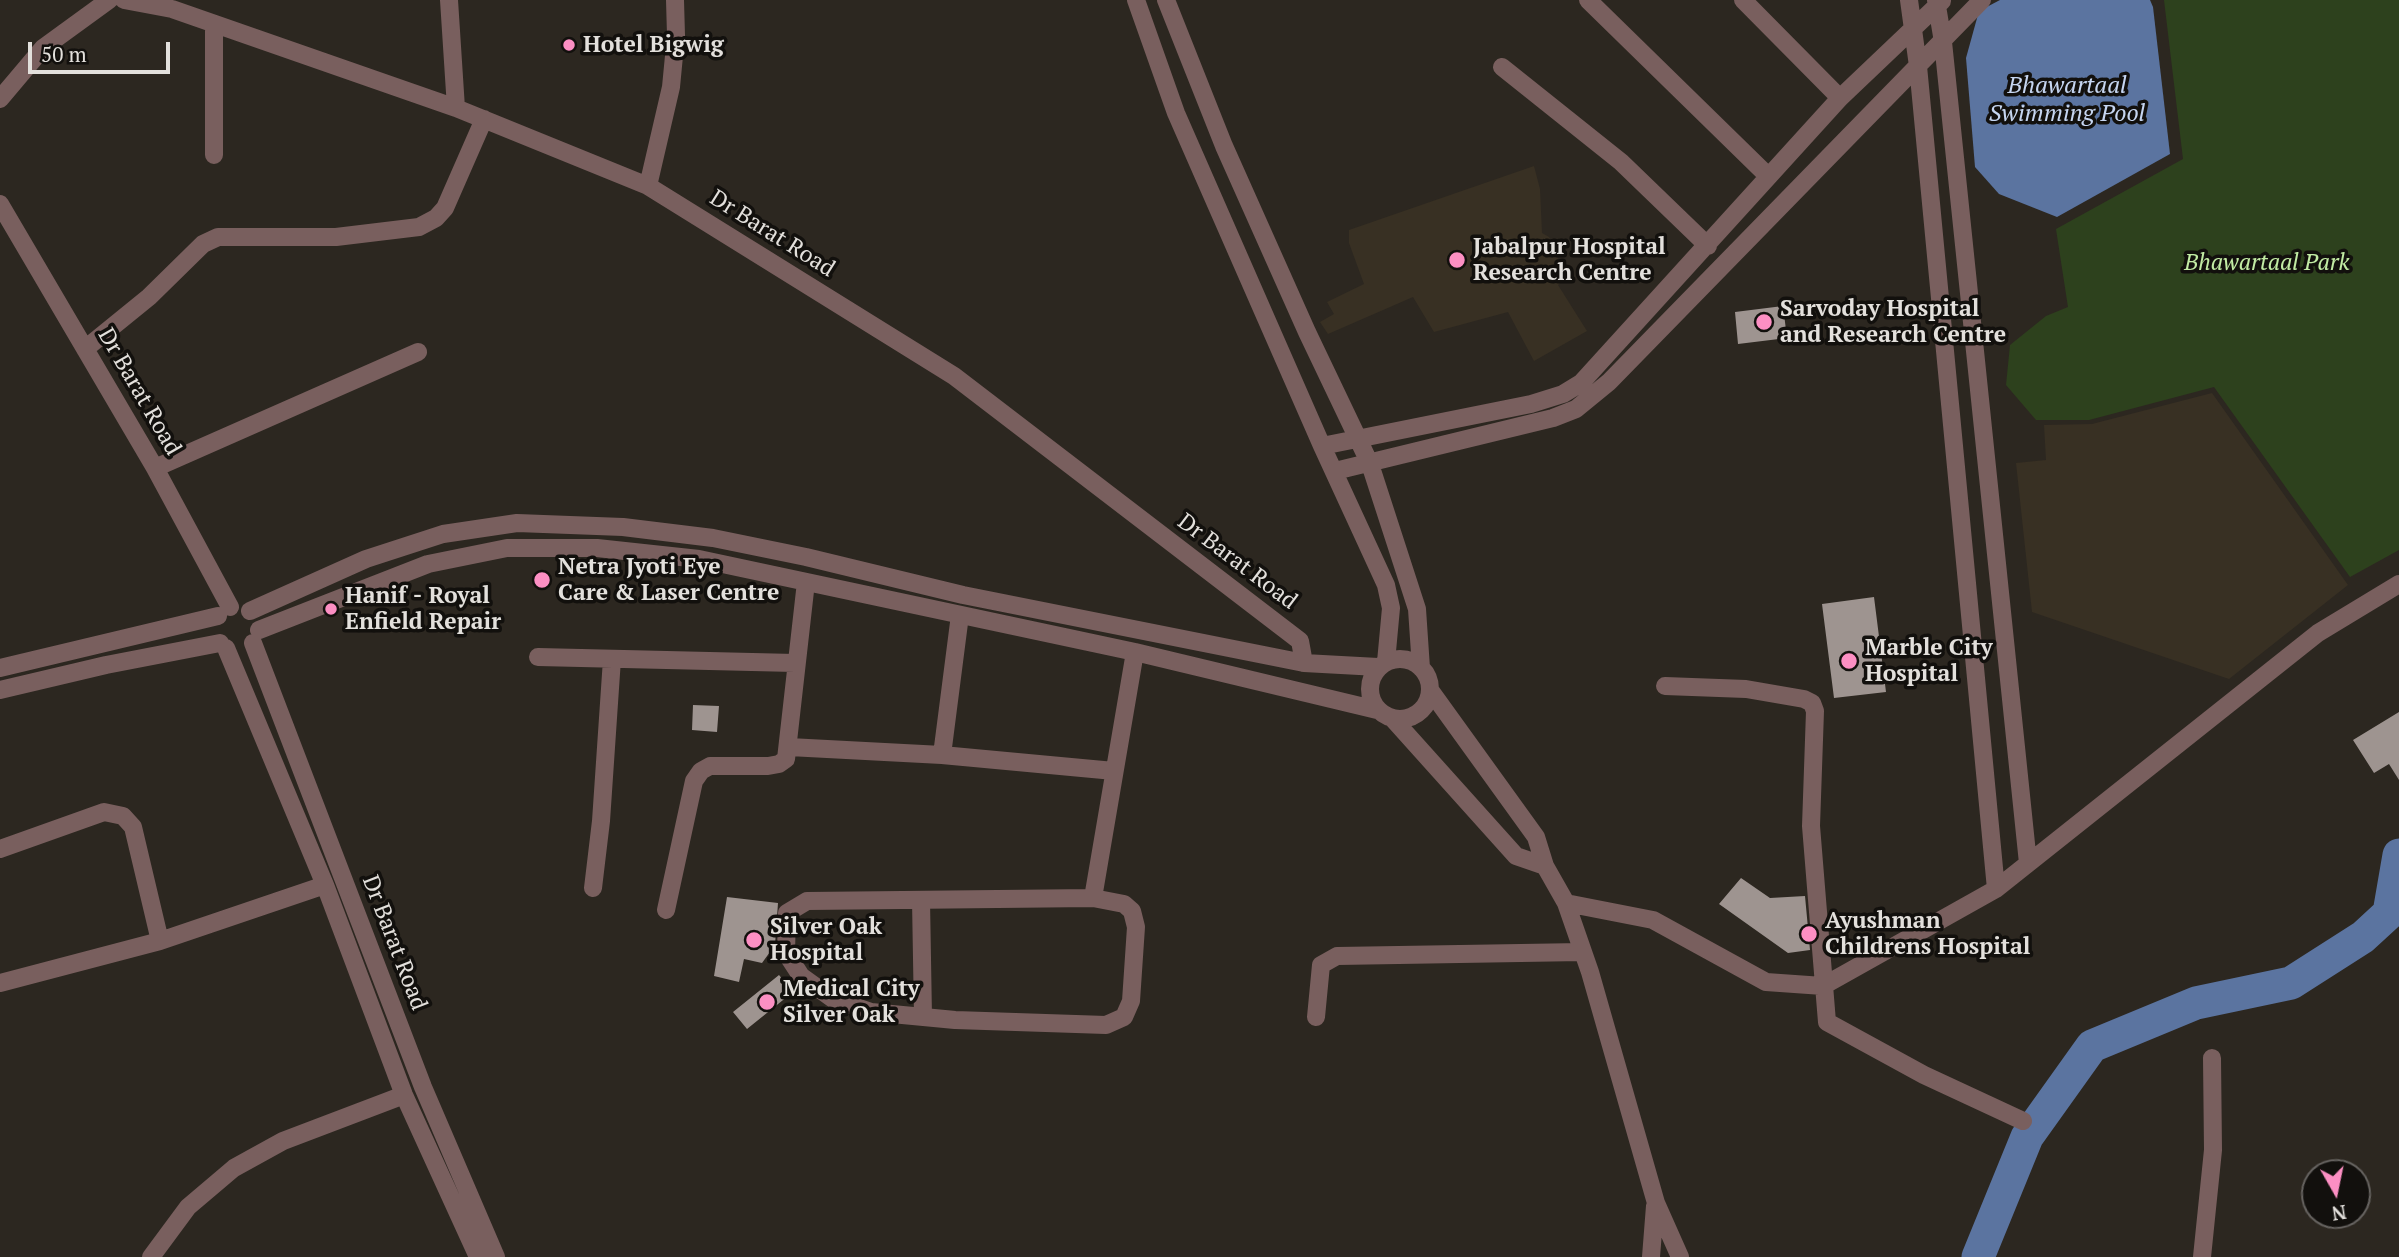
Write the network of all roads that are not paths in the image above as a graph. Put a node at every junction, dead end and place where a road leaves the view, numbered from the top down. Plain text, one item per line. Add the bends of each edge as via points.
1 (109, 0) edge
2 (124, 0) edge
3 (449, 0) edge
4 (675, 0) edge
5 (1136, 0) edge
6 (1166, 0) edge
7 (1588, 0) edge
8 (1743, 0) edge
9 (1909, 0) edge
10 (1982, 0) edge
11 (1939, 2) edge
12 (214, 23) junction
13 (1913, 27) junction
14 (1943, 42) junction
15 (1918, 66) junction
16 (1502, 67) dead end
17 (0, 99) edge
18 (1840, 99) junction
19 (456, 108) junction
20 (484, 119) junction
21 (214, 155) dead end
22 (1768, 176) junction
23 (648, 186) junction
24 (0, 204) edge
25 (1708, 246) junction
26 (85, 349) junction
27 (418, 352) dead end
28 (1357, 438) junction
29 (1322, 446) junction
30 (1370, 464) junction
31 (155, 468) junction
32 (1335, 471) junction
33 (807, 582) junction
34 (2399, 584) edge
35 (224, 611) junction
36 (250, 611) junction
37 (960, 615) junction
38 (256, 636) junction
39 (223, 645) junction
40 (1135, 652) junction
41 (538, 657) dead end
42 (612, 659) junction
43 (795, 663) junction
44 (1304, 663) junction
45 (1382, 664) junction
46 (1421, 667) junction
47 (0, 668) edge
48 (1665, 686) dead end
49 (0, 690) edge
50 (1430, 690) junction
51 (1385, 714) junction
52 (789, 747) junction
53 (942, 755) junction
54 (1114, 771) junction
55 (0, 849) edge
56 (2028, 863) junction
57 (1545, 866) junction
58 (325, 884) junction
59 (593, 888) dead end
60 (1996, 889) junction
61 (1093, 898) junction
62 (921, 900) junction
63 (1566, 903) junction
64 (666, 910) dead end
65 (160, 941) junction
66 (1583, 952) junction
67 (0, 983) edge
68 (1823, 986) junction
69 (923, 1017) junction
70 (1316, 1017) dead end
71 (2213, 1058) dead end
72 (404, 1095) junction
73 (2023, 1122) dead end
74 (1656, 1203) junction
75 (151, 1257) edge
76 (478, 1257) edge
77 (496, 1257) edge
78 (1651, 1257) edge
79 (1680, 1257) edge
80 (2202, 1257) edge

1 - 17 street via 43,48
2 - 12 street, Dr Barat Road
3 - 19 street
4 - 23 street via 671,87
5 - 29 street via 1176,113
6 - 28 street via 1224,146
7 - 22 street
8 - 18 street
9 - 13 street
10 - 14 street
11 - 13 street
11 - 14 street
12 - 19 street, Dr Barat Road
12 - 21 street
13 - 15 street
13 - 18 street
14 - 15 street
14 - 56 street
15 - 30 street via 1609,382 1576,409
15 - 60 street
16 - 25 street via 1621,162
18 - 22 street
19 - 20 street, Dr Barat Road
20 - 23 street, Dr Barat Road
20 - 26 street via 445,208 436,218 419,227 336,237 218,237 204,244 149,298
22 - 25 street
23 - 44 street, Dr Barat Road via 954,376 1300,640
24 - 26 street, Dr Barat Road
25 - 28 street via 1581,383 1563,394
26 - 31 street, Dr Barat Road
27 - 31 street
28 - 29 street
28 - 30 street
29 - 32 street
30 - 32 street
30 - 46 street via 1417,609
31 - 35 street, Dr Barat Road
32 - 45 street via 1386,585 1391,608
33 - 37 street
33 - 38 street via 699,559 597,548 507,548 428,564
33 - 43 street
34 - 56 street via 2318,633
35 - 36 street
35 - 39 street via 214,629
35 - 47 street
36 - 38 street via 258,622
36 - 44 street via 366,559 443,534 517,523 623,527 713,538 963,595
37 - 40 street
37 - 53 street
38 - 39 street via 240,650
38 - 77 street, Dr Barat Road via 423,1087
39 - 49 street via 106,665
39 - 58 street, Dr Barat Road
40 - 51 street
40 - 54 street
41 - 42 street
42 - 43 street
42 - 59 street
43 - 52 street
44 - 45 street
45 - 46 street via 1406,659
45 - 51 street via 1369,685 1369,694
46 - 50 street
48 - 68 street via 1745,689 1812,703 1811,826
50 - 51 street via 1429,699 1410,718
50 - 57 street via 1536,837
51 - 57 street via 1516,856
52 - 53 street
52 - 64 street via 779,764 710,766 694,780
53 - 54 street
54 - 61 street
55 - 65 street via 104,812 123,816 132,827
56 - 60 street
57 - 63 street
58 - 65 street
58 - 72 street, Dr Barat Road
60 - 68 street
61 - 62 street
61 - 69 street via 1124,904 1132,911 1136,927 1131,1001 1124,1017 1106,1025
62 - 69 street
62 - 69 street via 807,901 787,914 785,933 786,953 801,976 833,999 871,1012
63 - 66 street
63 - 68 street via 1653,920 1766,982
65 - 67 street
66 - 70 street via 1337,956 1321,965
66 - 74 street
68 - 73 street via 1827,1022
71 - 80 street via 2213,1150
72 - 75 street via 283,1141 234,1168 188,1207
72 - 76 street, Dr Barat Road
74 - 78 street
74 - 79 street

